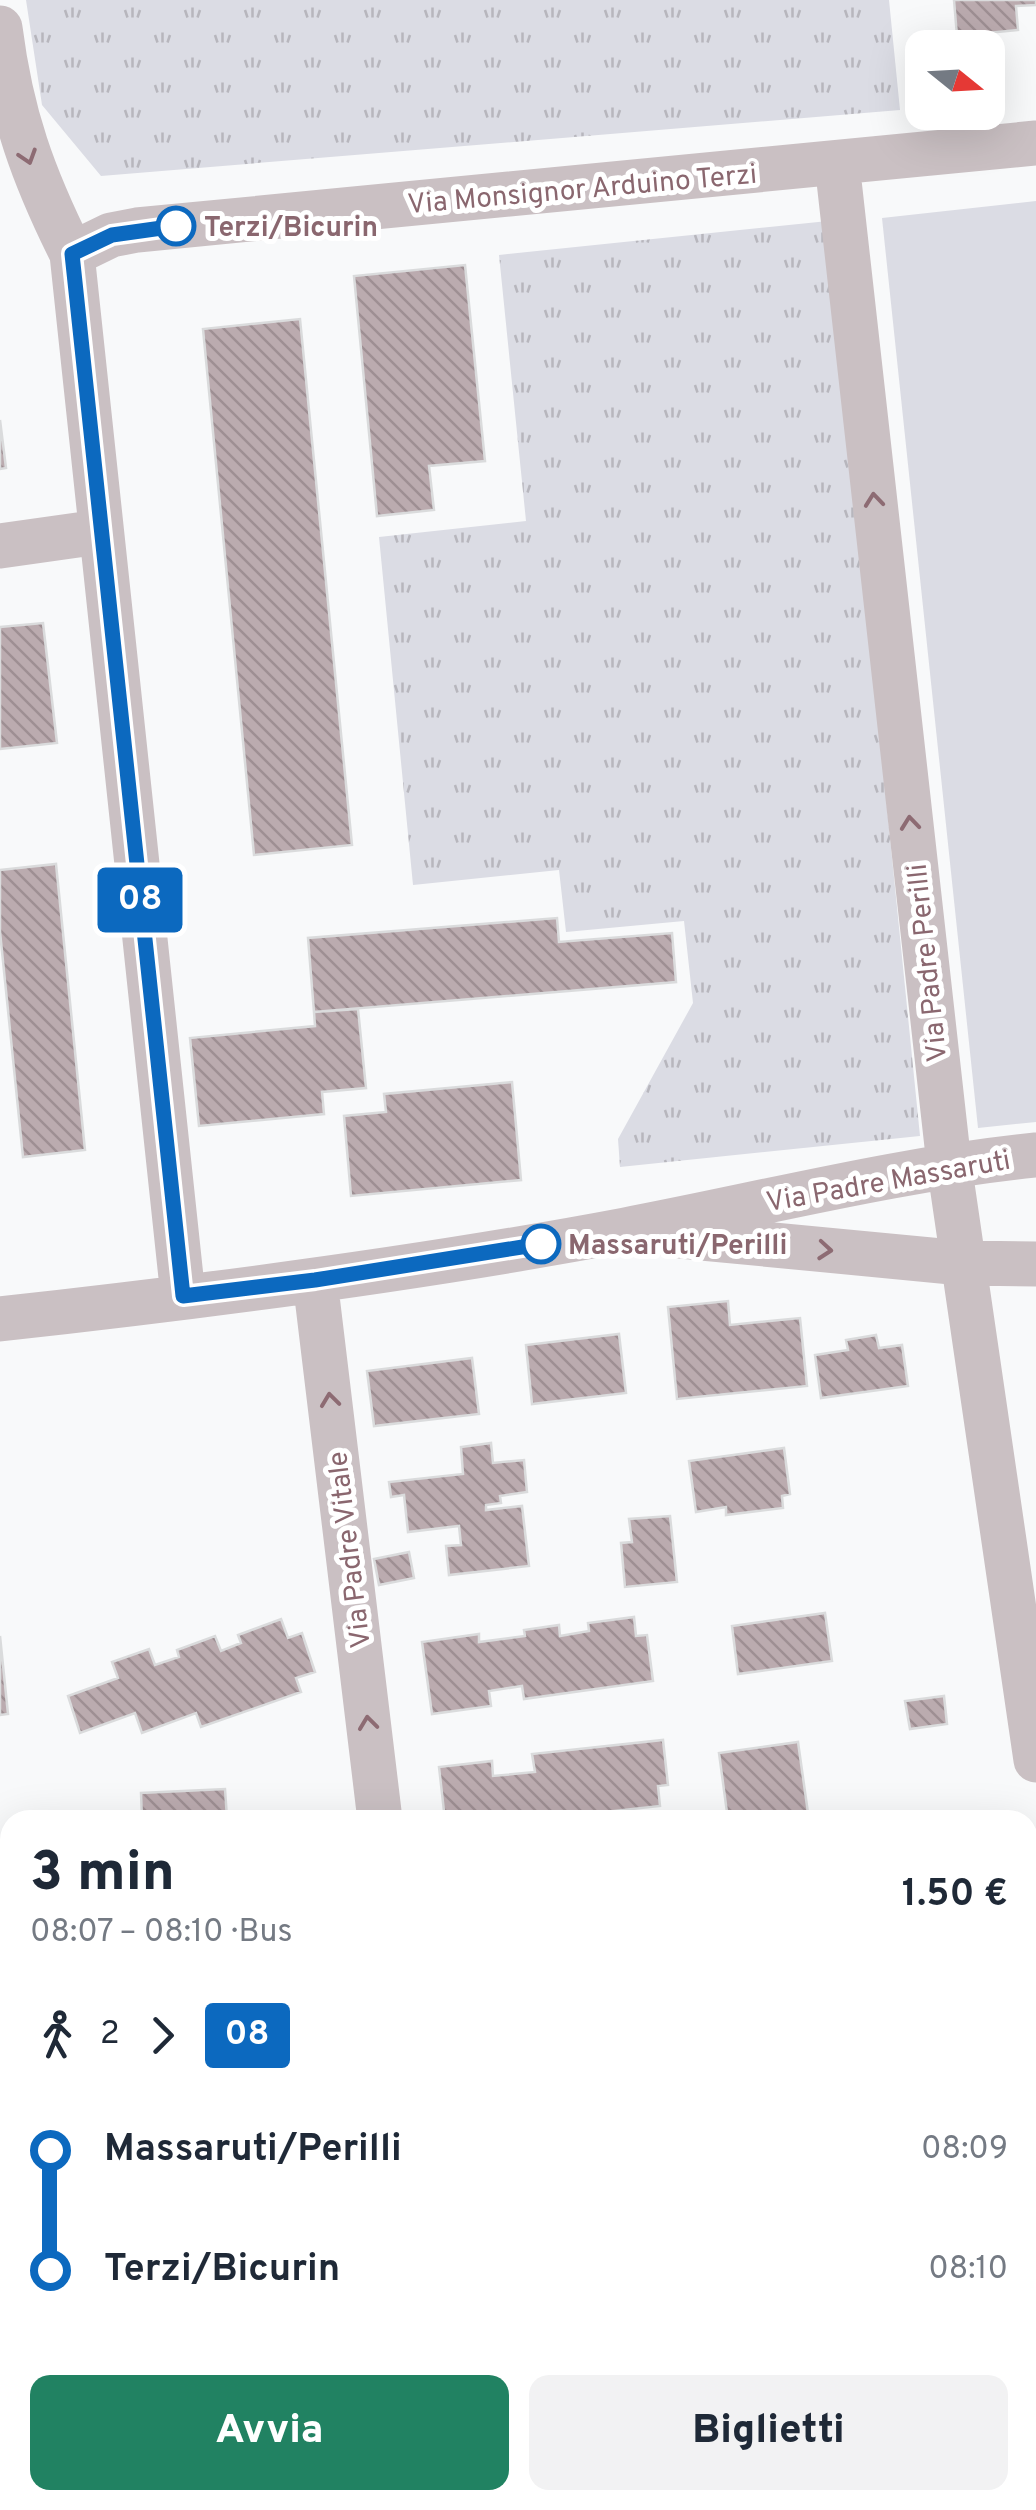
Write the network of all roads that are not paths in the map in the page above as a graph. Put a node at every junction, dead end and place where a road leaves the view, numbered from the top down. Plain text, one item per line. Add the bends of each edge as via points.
1 (0, 28) edge
2 (1036, 143) edge
3 (836, 163) junction
4 (72, 254) junction
5 (99, 532) junction
6 (0, 546) edge
7 (1036, 1154) edge
8 (948, 1164) junction
9 (623, 1230) junction
10 (962, 1263) junction
11 (1036, 1264) edge
12 (315, 1280) junction
13 (183, 1296) junction
14 (7, 1318) edge
15 (1036, 1760) edge
16 (379, 1810) edge

1 -> 4 street via 28,158
2 - 3 street, Via Monsignor Arduino Terzi
3 - 4 street, Via Monsignor Arduino Terzi via 136,230
8 -> 3 street, Via Padre Perilli
4 - 5 street
5 - 6 street
5 - 13 street
7 - 8 street, Via Padre Massaruti
8 - 9 street, Via Padre Massaruti
8 - 10 street, Via Padre Perilli
9 -> 10 street, Via Padre Massaruti
9 - 12 street, Via Padre Massaruti
10 - 11 street, Via Padre Massaruti
10 - 15 street, Via Padre Perilli
12 - 13 street, Via Padre Massaruti
16 -> 12 street, Via Padre Vitale
13 - 14 street, Via Padre Massaruti

